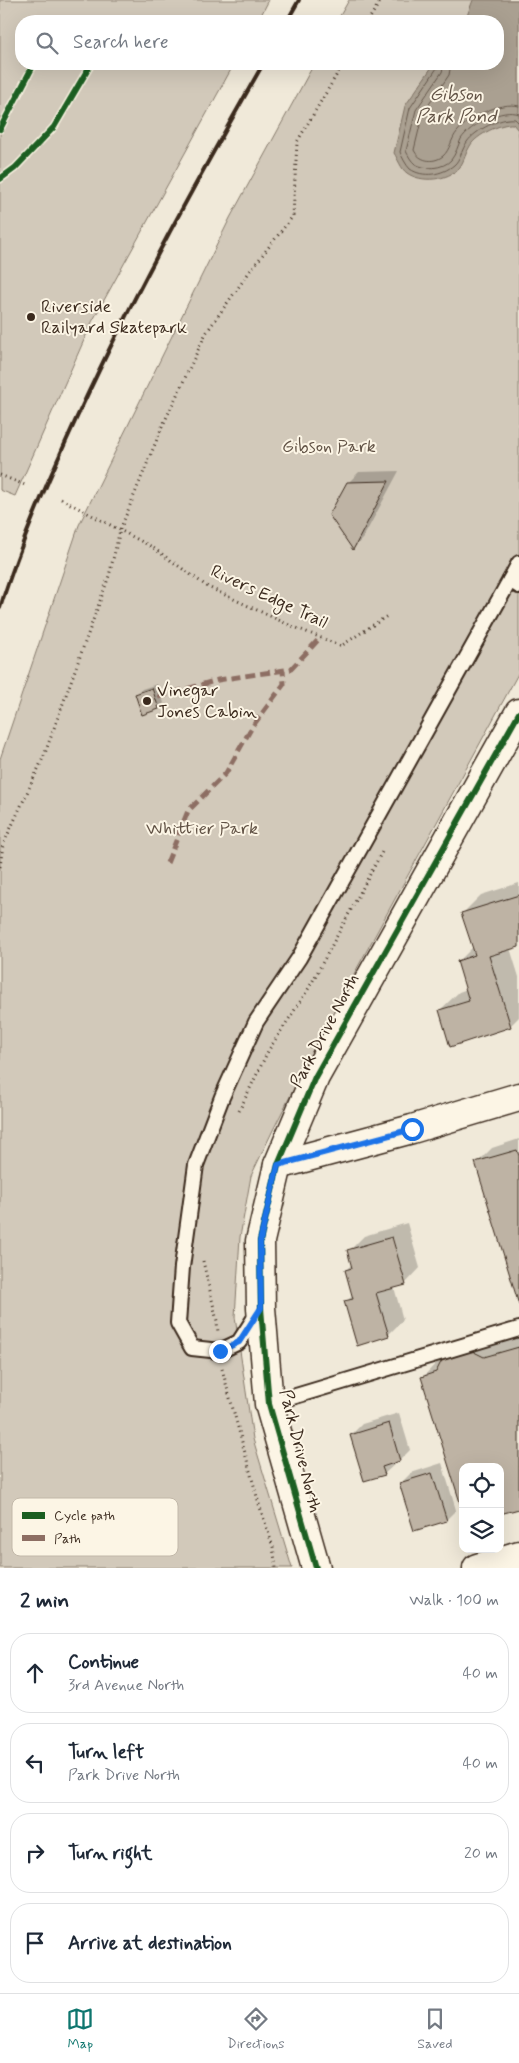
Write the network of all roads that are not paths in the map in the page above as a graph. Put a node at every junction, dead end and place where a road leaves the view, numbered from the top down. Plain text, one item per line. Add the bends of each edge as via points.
1 (519, 564) edge
2 (514, 583) edge
3 (519, 713) edge
4 (519, 1097) edge
5 (278, 1165) junction
6 (261, 1308) junction
7 (519, 1329) edge
8 (269, 1404) junction
9 (519, 1555) edge
10 (316, 1568) edge
11 (477, 1568) edge

1 - 2 lane
2 - 6 lane via 299,958 256,1022 222,1097 196,1166 178,1323 192,1348 220,1351 239,1342
3 - 5 street, Park Drive North via 315,1077
4 - 5 street
5 - 6 street, Park Drive North via 260,1241
6 - 8 street, Park Drive North
7 - 8 lane
8 - 10 street, Park Drive North
9 - 11 street

